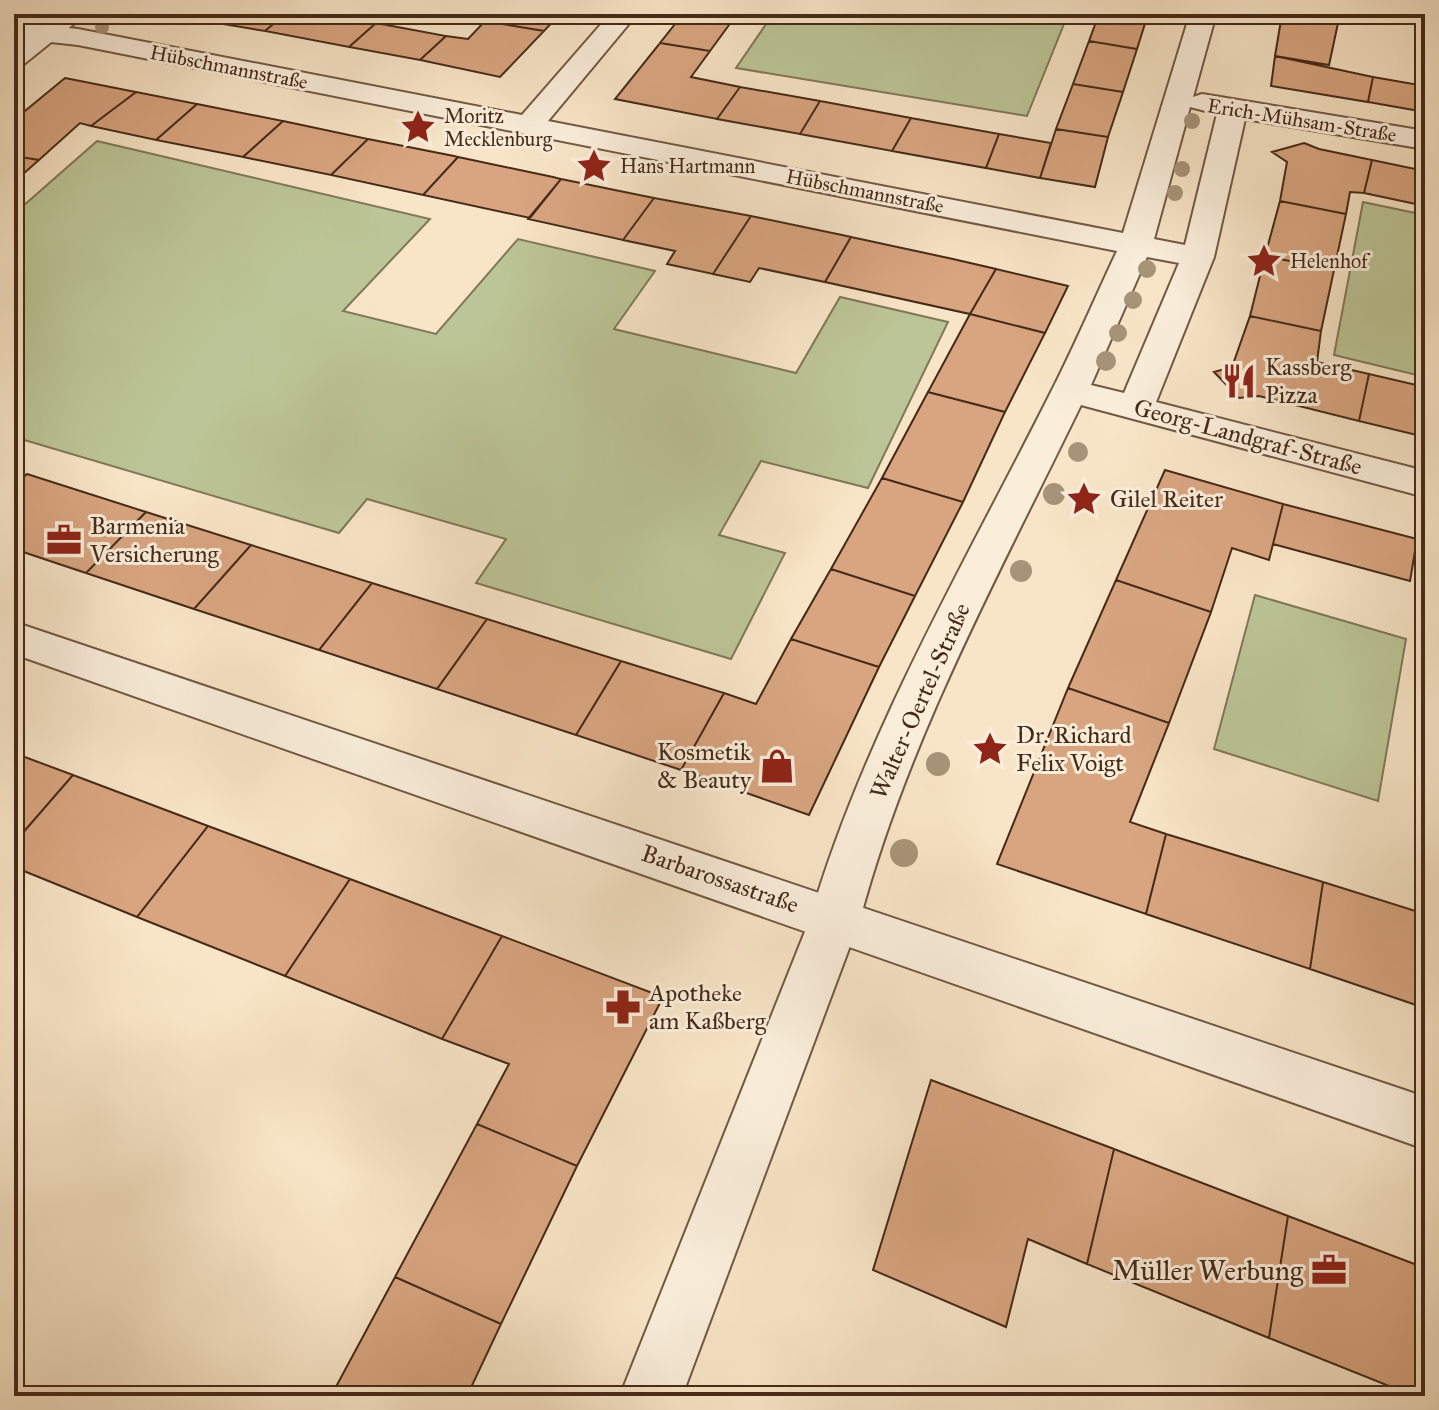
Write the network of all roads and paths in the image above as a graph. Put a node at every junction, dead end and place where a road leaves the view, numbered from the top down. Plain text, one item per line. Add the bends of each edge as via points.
1 (73, 14) edge
2 (624, 14) edge
3 (1203, 14) edge
4 (14, 30) edge
5 (48, 32) junction
6 (14, 58) edge
7 (1180, 100) junction
8 (1233, 108) junction
9 (528, 126) junction
10 (1425, 140) edge
11 (1136, 244) junction
12 (1198, 257) junction
13 (1070, 391) junction
14 (1136, 407) junction
15 (1425, 484) edge
16 (14, 638) edge
17 (835, 919) junction
18 (1425, 1123) edge
19 (651, 1396) edge

1 - 5 street
2 - 9 street
3 - 7 street, Walter-Oertel-Straße
4 - 5 street, Hübschmannstraße
5 - 6 street
5 - 9 street, Hübschmannstraße
7 - 8 street, Erich-Mühsam-Straße
7 - 11 street, Walter-Oertel-Straße
8 - 10 street, Erich-Mühsam-Straße
8 - 12 street
9 - 11 street, Hübschmannstraße
11 - 12 street, Hübschmannstraße
11 - 13 street, Walter-Oertel-Straße
12 - 14 street
13 - 14 street, Georg-Landgraf-Straße
13 - 17 street, Walter-Oertel-Straße via 941,648 854,851
14 - 15 street, Georg-Landgraf-Straße
16 - 17 street, Barbarossastraße
17 - 18 street, Barbarossastraße
17 - 19 street, Walter-Oertel-Straße

